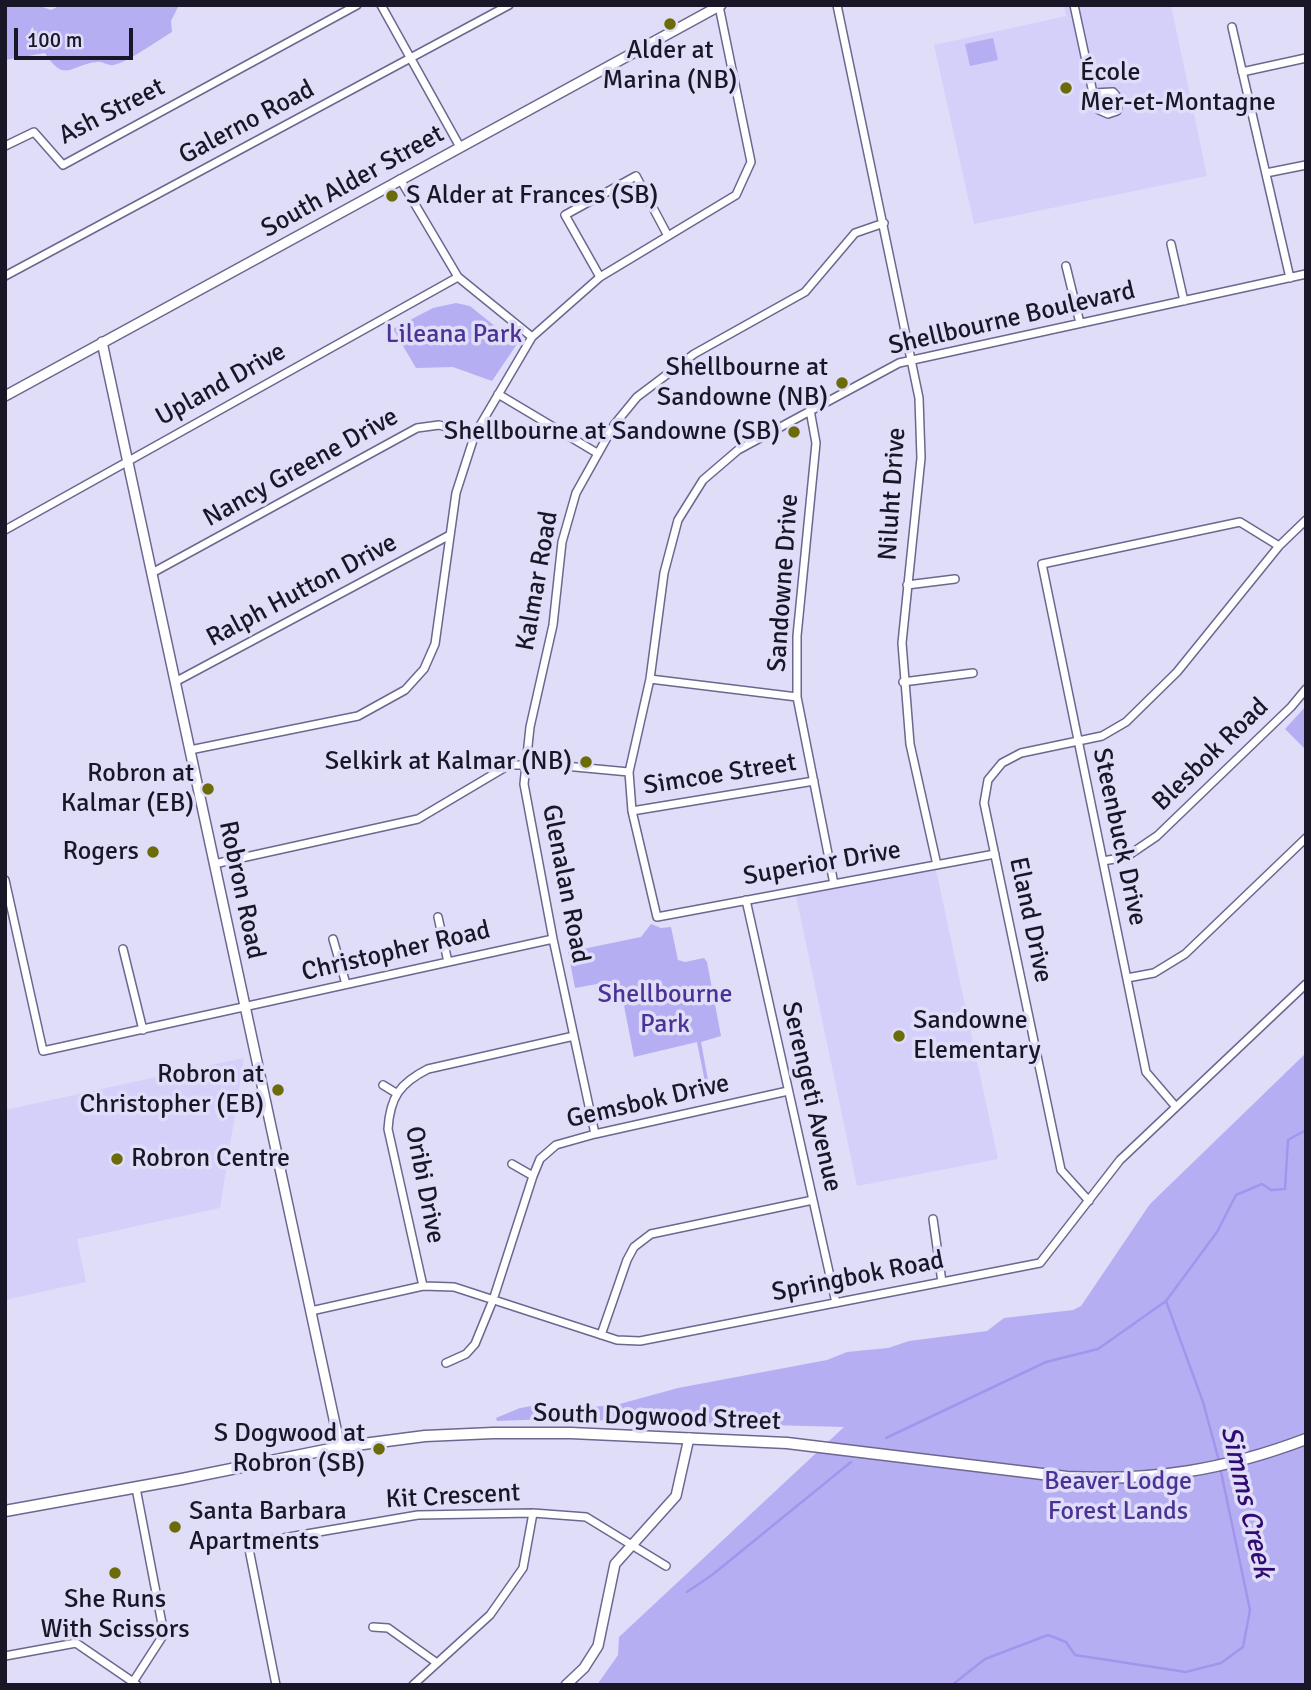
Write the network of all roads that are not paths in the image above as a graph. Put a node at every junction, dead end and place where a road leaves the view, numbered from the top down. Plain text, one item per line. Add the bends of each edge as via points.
1 (357, 5) edge
2 (381, 5) edge
3 (509, 5) edge
4 (837, 5) edge
5 (1074, 5) edge
6 (720, 6) edge
7 (1232, 27) dead end
8 (1306, 58) edge
9 (411, 59) junction
10 (1242, 72) junction
11 (1093, 93) dead end
12 (5, 146) edge
13 (460, 147) junction
14 (1306, 165) edge
15 (1266, 173) junction
16 (400, 179) junction
17 (884, 223) junction
18 (668, 236) junction
19 (1171, 244) dead end
20 (1066, 266) dead end
21 (1306, 274) edge
22 (5, 276) edge
23 (600, 277) junction
24 (458, 278) junction
25 (1290, 278) junction
26 (1184, 301) junction
27 (1080, 323) junction
28 (532, 337) junction
29 (102, 342) junction
30 (911, 360) junction
31 (498, 394) junction
32 (5, 396) edge
33 (810, 410) junction
34 (475, 434) junction
35 (597, 453) junction
36 (127, 461) junction
37 (1306, 520) edge
38 (5, 530) edge
39 (448, 536) junction
40 (1279, 546) junction
41 (152, 573) junction
42 (955, 579) dead end
43 (907, 585) junction
44 (973, 673) dead end
45 (650, 679) junction
46 (175, 682) junction
47 (904, 682) junction
48 (1306, 689) edge
49 (797, 698) junction
50 (1079, 742) junction
51 (190, 750) junction
52 (526, 765) junction
53 (629, 772) junction
54 (814, 781) junction
55 (632, 811) junction
56 (1306, 838) edge
57 (995, 854) junction
58 (1103, 861) junction
59 (214, 864) junction
60 (937, 865) junction
61 (5, 880) edge
62 (834, 884) junction
63 (746, 900) junction
64 (657, 917) joint
65 (439, 918) dead end
66 (333, 939) dead end
67 (553, 939) junction
68 (123, 948) dead end
69 (447, 962) junction
70 (1127, 978) junction
71 (346, 984) junction
72 (1306, 985) edge
73 (245, 1007) junction
74 (143, 1030) junction
75 (574, 1036) junction
76 (383, 1085) dead end
77 (788, 1091) junction
78 (396, 1093) junction
79 (1176, 1107) junction
80 (595, 1134) junction
81 (512, 1164) dead end
82 (533, 1176) junction
83 (813, 1200) junction
84 (1088, 1201) junction
85 (933, 1219) dead end
86 (942, 1282) junction
87 (423, 1286) junction
88 (493, 1300) junction
89 (835, 1303) junction
90 (311, 1311) junction
91 (601, 1335) junction
92 (446, 1363) dead end
93 (690, 1438) junction
94 (1306, 1439) edge
95 (340, 1447) junction
96 (136, 1488) junction
97 (5, 1511) edge
98 (533, 1513) junction
99 (632, 1546) junction
100 (666, 1566) dead end
101 (373, 1627) dead end
102 (5, 1656) edge
103 (438, 1662) junction
104 (135, 1683) edge
105 (276, 1685) edge
106 (413, 1685) edge
107 (566, 1685) edge

1 - 12 street, Ash Street via 63,165 34,132
2 - 9 street
3 - 9 street, Galerno Road
4 - 17 street, Niluht Drive
5 - 11 street
6 - 13 street, South Alder Street
6 - 18 street via 751,162 736,195
7 - 10 street
8 - 10 street
9 - 13 street
9 - 22 street, Galerno Road
10 - 15 street
13 - 16 street, South Alder Street
14 - 15 street
15 - 25 street
16 - 24 street
16 - 29 street, South Alder Street
17 - 30 street, Niluht Drive
17 - 35 street, Kalmar Road via 855,233 805,292 694,354 637,397
18 - 23 street
18 - 23 street via 636,176 565,215
19 - 26 street
20 - 27 street
21 - 25 street, Shellbourne Boulevard
23 - 28 street
24 - 28 street
24 - 36 street, Upland Drive
25 - 26 street, Shellbourne Boulevard
26 - 27 street, Shellbourne Boulevard
27 - 30 street, Shellbourne Boulevard
28 - 31 street
29 - 32 street, South Alder Street
29 - 36 street, Robron Road
30 - 33 street, Shellbourne Boulevard
30 - 43 street, Niluht Drive via 919,398 921,458
31 - 34 street
31 - 35 street
33 - 45 street, Shellbourne Boulevard via 737,450 703,480 678,520 664,573
33 - 49 street, Sandowne Drive via 816,443 797,636
34 - 39 street
34 - 41 street, Nancy Greene Drive via 439,425 417,428
35 - 52 street, Kalmar Road via 576,493 562,542 553,625
36 - 38 street, Upland Drive
36 - 41 street, Robron Road
37 - 40 street
39 - 46 street, Ralph Hutton Drive
39 - 51 street via 435,644 424,669 405,690 358,716
40 - 50 street, Eland Drive via 1177,671 1126,722
40 - 50 street, Steenbuck Drive via 1240,522 1042,564
41 - 46 street, Robron Road
42 - 43 street
43 - 47 street, Niluht Drive
44 - 47 street
45 - 49 street
45 - 53 street, Shellbourne Boulevard
46 - 51 street, Robron Road
47 - 60 street, Niluht Drive via 911,744
48 - 58 street, Blesbok Road via 1157,836 1126,857
49 - 54 street, Sandowne Drive
50 - 57 street, Eland Drive via 1021,753 1002,763 988,780 984,803
50 - 58 street, Steenbuck Drive
51 - 59 street, Robron Road
52 - 53 street
52 - 59 street via 509,765 418,819
52 - 67 street, Glenalan Road via 524,784
53 - 55 street, Shellbourne Boulevard
54 - 55 street, Simcoe Street
54 - 62 street, Sandowne Drive
55 - 64 street, Shellbourne Boulevard
56 - 70 street via 1185,954 1154,973
57 - 60 street, Superior Drive
57 - 84 street, Eland Drive via 1061,1170
58 - 70 street, Steenbuck Drive
59 - 73 street, Robron Road
60 - 62 street, Superior Drive
61 - 74 street, Christopher Road via 43,1051
62 - 63 street, Superior Drive
63 - 64 street, Superior Drive
63 - 77 street, Serengeti Avenue
65 - 69 street
66 - 71 street
67 - 69 street, Christopher Road
67 - 75 street, Glenalan Road
68 - 74 street
69 - 71 street, Christopher Road
70 - 79 street, Steenbuck Drive via 1146,1072
71 - 73 street, Christopher Road
72 - 79 street, Springbok Road
73 - 74 street, Christopher Road
73 - 90 street, Robron Road
75 - 78 street, Oribi Drive via 428,1069 411,1077
75 - 80 street, Glenalan Road
76 - 78 street, Oribi Drive
77 - 80 street, Gemsbok Drive
77 - 83 street, Serengeti Avenue
78 - 87 street, Oribi Drive via 388,1129
79 - 84 street, Springbok Road via 1120,1160
80 - 82 street, Gemsbok Drive via 556,1145 540,1159
81 - 82 street
82 - 88 street, Gemsbok Drive
83 - 89 street, Serengeti Avenue
83 - 91 street via 650,1234 626,1260
84 - 86 street, Springbok Road via 1040,1263
85 - 86 street
86 - 89 street, Springbok Road
87 - 88 street, Springbok Road via 454,1287
87 - 90 street, Springbok Road
88 - 91 street, Springbok Road
88 - 92 street, Gemsbok Drive via 475,1344
89 - 91 street, Springbok Road via 640,1341
90 - 95 street, Robron Road
93 - 94 main road, South Dogwood Street via 818,1446 1067,1478 1112,1479 1161,1476 1250,1458
93 - 95 main road, South Dogwood Street via 493,1433
93 - 99 street via 676,1496
95 - 96 main road, South Dogwood Street
96 - 97 main road, South Dogwood Street
96 - 104 street via 164,1634
98 - 99 street, Kit Crescent via 586,1517
98 - 103 street via 523,1568 490,1615
98 - 105 street, Kit Crescent via 418,1515 248,1544
99 - 100 street, Kit Crescent
99 - 107 street via 615,1564 598,1646
101 - 103 street via 388,1629
102 - 104 street via 76,1643
103 - 106 street

